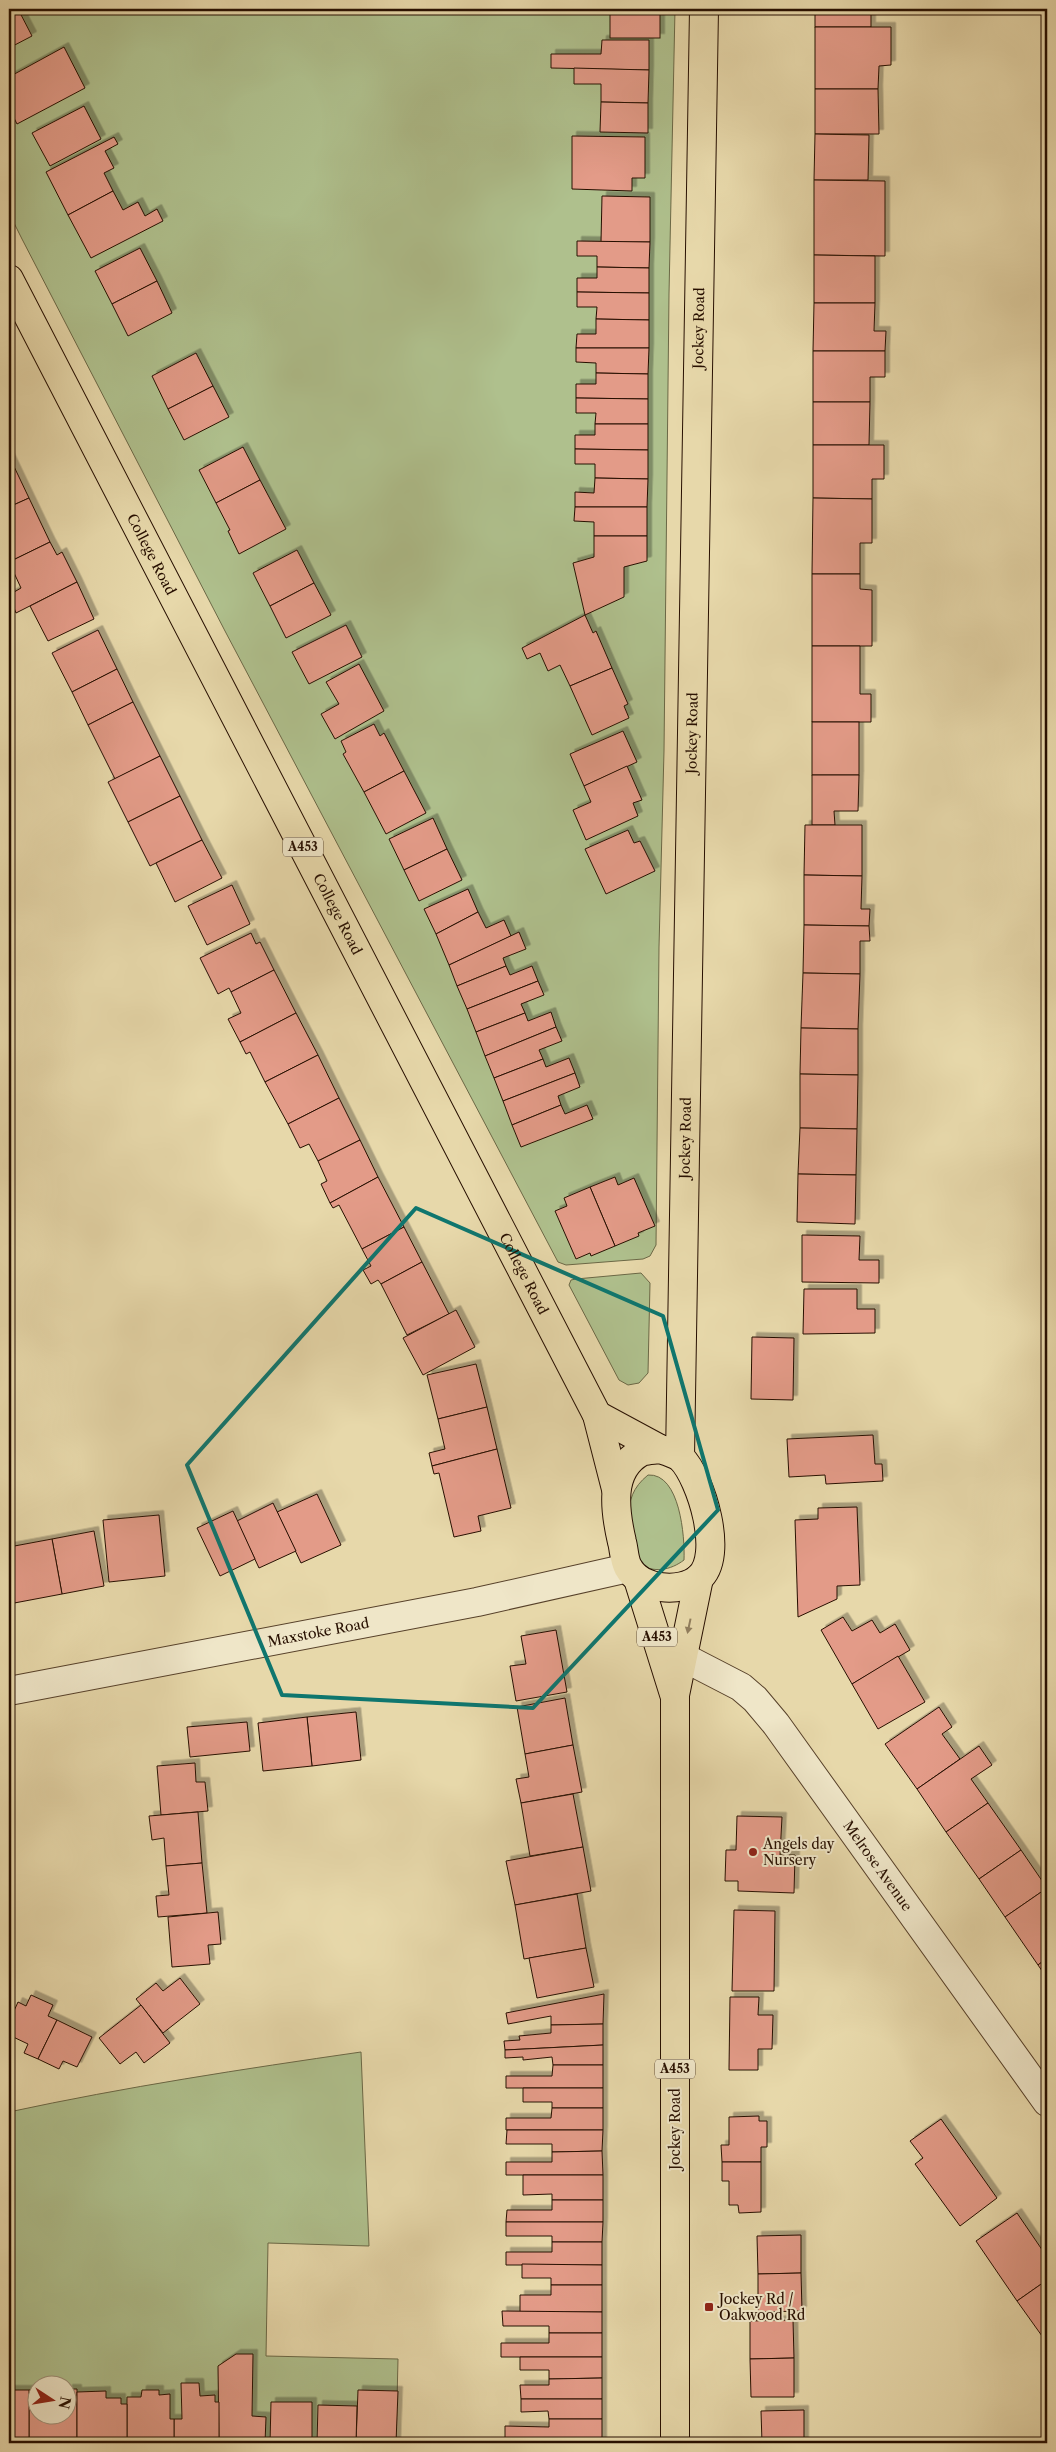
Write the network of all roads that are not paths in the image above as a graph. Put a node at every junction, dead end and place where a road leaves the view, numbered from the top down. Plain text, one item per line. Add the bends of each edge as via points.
1 (704, 9) edge
2 (9, 279) edge
3 (597, 1415) junction
4 (670, 1453) junction
5 (616, 1489) junction
6 (633, 1573) junction
7 (699, 1578) junction
8 (683, 1657) junction
9 (9, 1691) edge
10 (675, 1696) junction
11 (1047, 2102) edge
12 (675, 2443) edge

1 - 4 main road, Jockey Road
2 - 3 main road, College Road / A453
3 - 4 main road
3 - 5 main road, College Road / A453
4 - 5 main road via 641,1452 624,1468
4 - 7 main road via 696,1481 708,1520 711,1538 707,1567
5 - 6 main road via 619,1528
6 - 7 main road via 658,1587 678,1587
6 - 9 street, Maxstoke Road
6 - 10 main road, Jockey Road / A453
7 -> 8 main road, Jockey Road / A453
8 - 10 main road, Jockey Road / A453
8 - 11 street, Melrose Avenue via 742,1687 776,1724
10 - 12 main road, Jockey Road / A453

